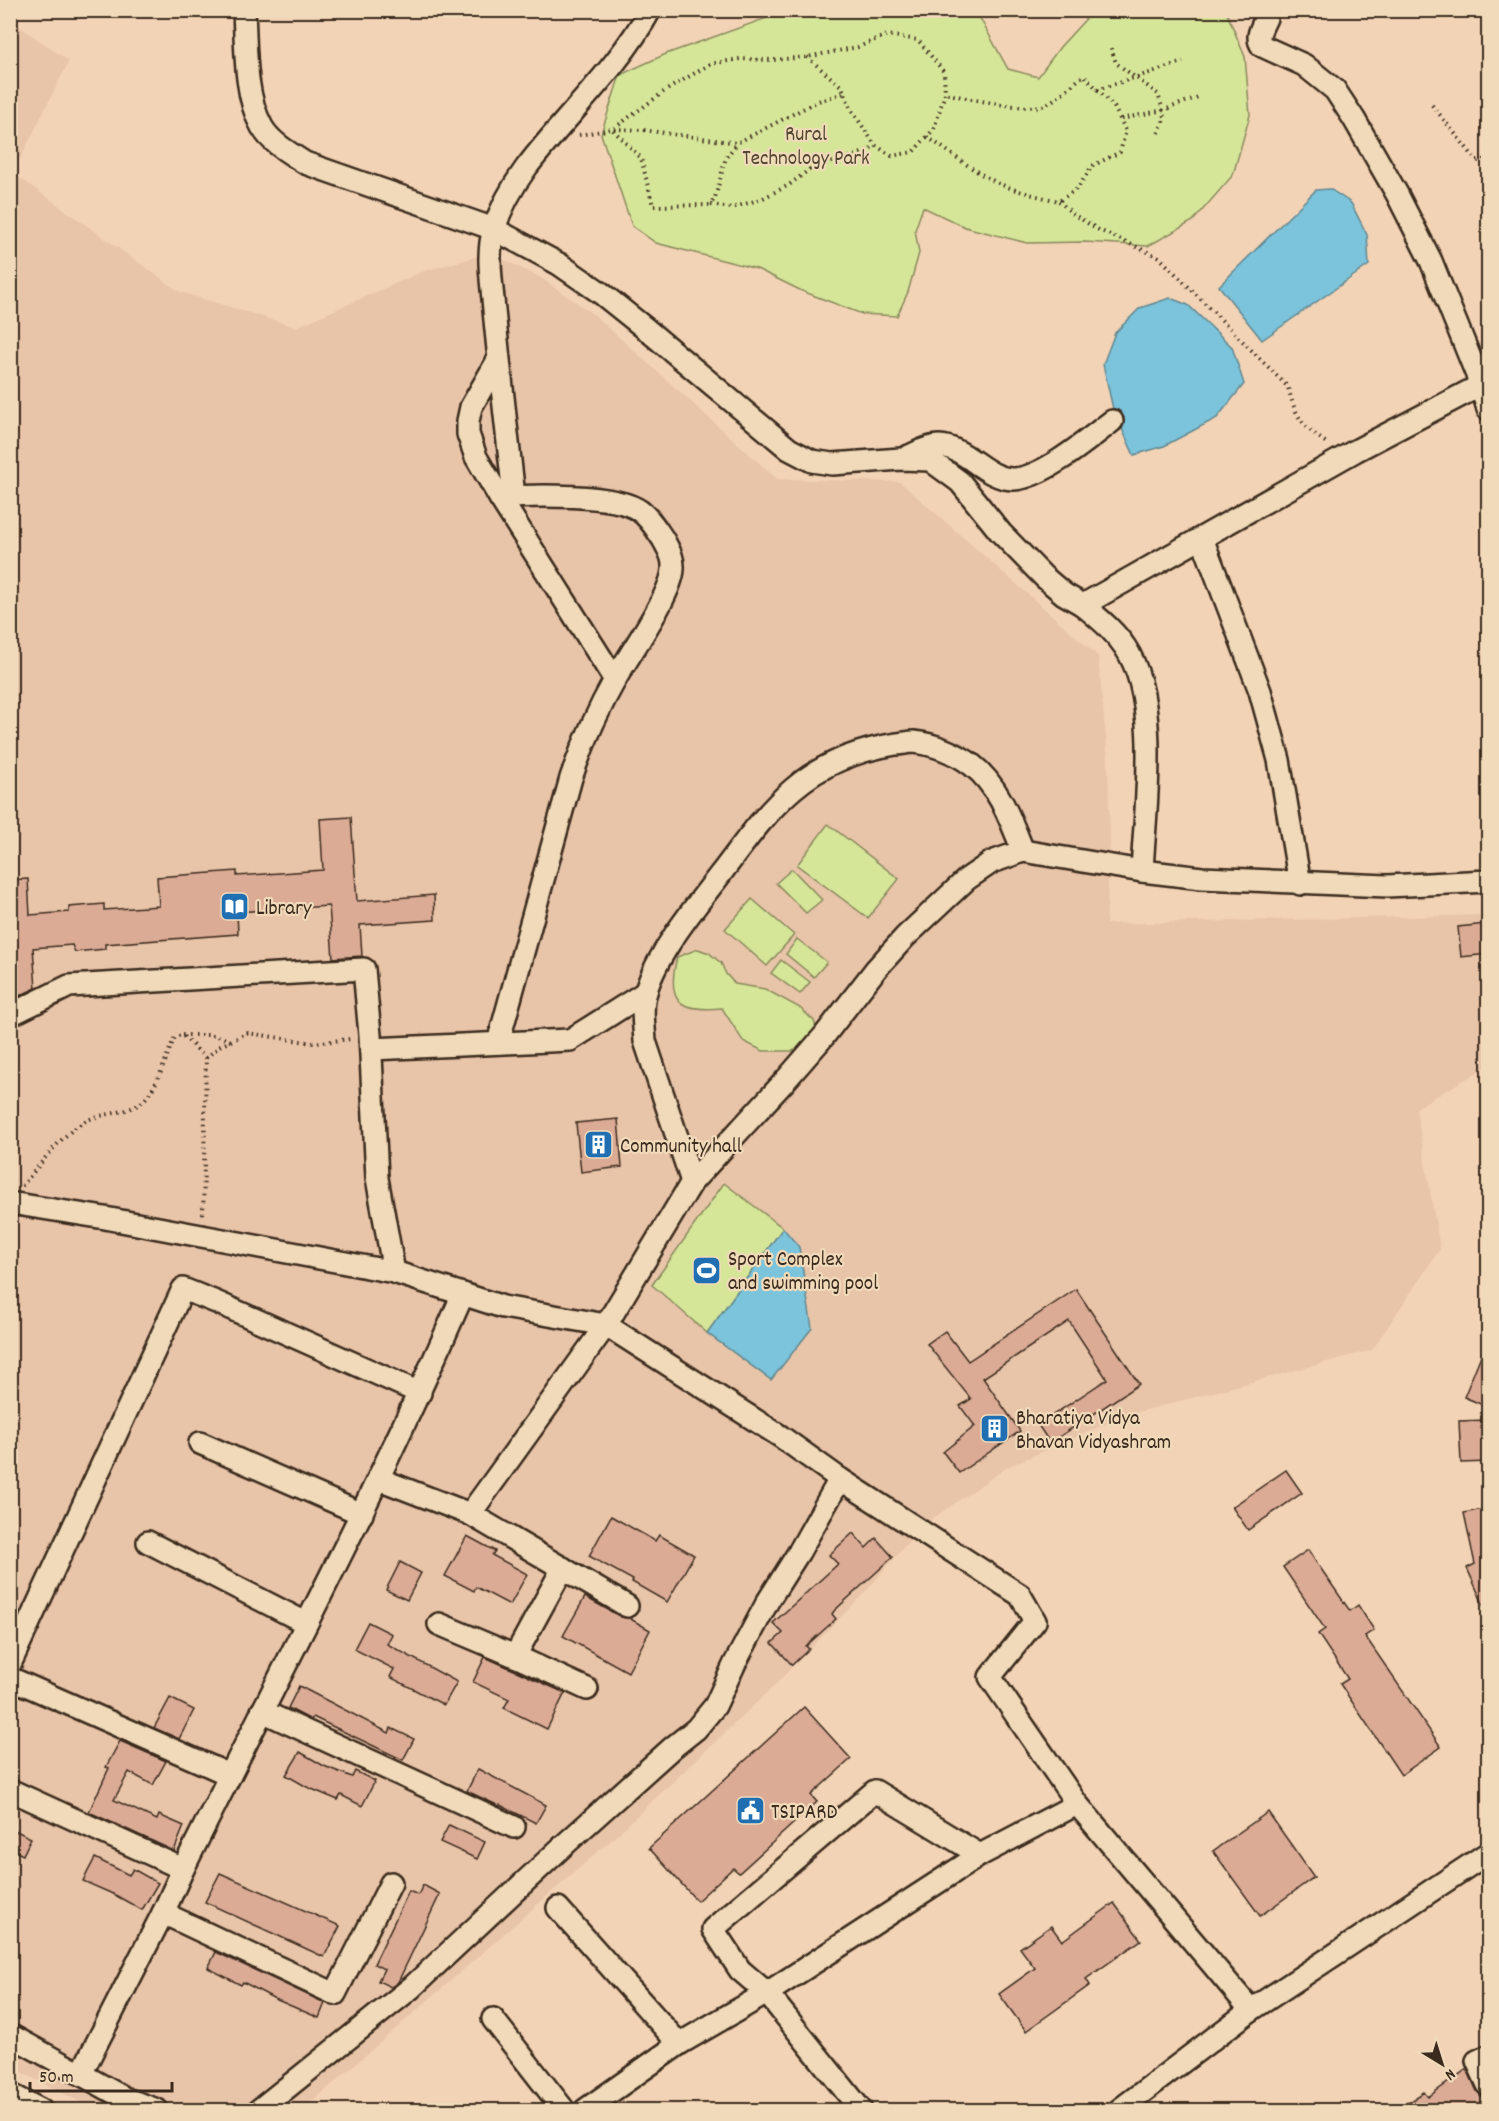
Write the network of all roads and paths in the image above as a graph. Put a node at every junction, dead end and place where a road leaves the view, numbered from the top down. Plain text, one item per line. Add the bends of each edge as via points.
1 (244, 10) edge
2 (650, 10) edge
3 (1266, 18) dead end
4 (1112, 48) dead end
5 (807, 57) junction
6 (1184, 62) dead end
7 (1134, 78) junction
8 (1098, 90) junction
9 (845, 93) junction
10 (945, 93) junction
11 (1201, 96) dead end
12 (1432, 105) dead end
13 (1164, 110) junction
14 (1121, 119) junction
15 (613, 129) junction
16 (1158, 134) dead end
17 (927, 137) junction
18 (548, 140) junction
19 (737, 143) junction
20 (875, 145) junction
21 (1488, 159) edge
22 (1059, 201) junction
23 (710, 205) junction
24 (494, 229) junction
25 (498, 360) junction
26 (1481, 385) junction
27 (1488, 409) edge
28 (1112, 421) dead end
29 (1355, 451) junction
30 (901, 459) junction
31 (507, 497) junction
32 (1202, 538) junction
33 (1083, 605) junction
34 (615, 680) junction
35 (1023, 851) junction
36 (1142, 871) junction
37 (1488, 880) edge
38 (1300, 884) junction
39 (646, 992) junction
40 (10, 1015) edge
41 (182, 1035) junction
42 (232, 1042) junction
43 (371, 1042) junction
44 (498, 1043) junction
45 (206, 1058) junction
46 (692, 1182) junction
47 (14, 1197) edge
48 (202, 1236) junction
49 (394, 1272) junction
50 (463, 1294) junction
51 (606, 1325) junction
52 (420, 1394) junction
53 (200, 1443) dead end
54 (379, 1479) junction
55 (840, 1479) junction
56 (362, 1514) junction
57 (470, 1514) junction
58 (148, 1542) dead end
59 (563, 1568) junction
60 (627, 1606) dead end
61 (306, 1623) junction
62 (439, 1624) dead end
63 (515, 1656) junction
64 (10, 1664) edge
65 (10, 1677) edge
66 (587, 1689) dead end
67 (262, 1712) junction
68 (230, 1775) junction
69 (10, 1791) edge
70 (1077, 1804) junction
71 (514, 1827) dead end
72 (1488, 1853) edge
73 (980, 1855) junction
74 (183, 1869) junction
75 (392, 1883) dead end
76 (558, 1908) dead end
77 (163, 1913) junction
78 (766, 1993) junction
79 (1251, 2010) junction
80 (493, 2019) dead end
81 (10, 2035) edge
82 (679, 2044) junction
83 (1488, 2056) edge
84 (81, 2074) junction
85 (1488, 2085) edge
86 (10, 2094) edge
87 (41, 2110) edge
88 (157, 2110) edge
89 (259, 2110) edge
90 (564, 2110) edge
91 (585, 2110) edge
92 (861, 2110) edge
93 (1119, 2110) edge

1 - 24 street via 247,69 254,108 263,128 279,146 305,163
2 - 18 street via 616,61
3 - 26 street via 1258,35 1259,43 1304,65 1335,90 1354,119 1431,261
4 - 7 path via 1116,63
5 - 9 path
5 - 10 path via 858,47 887,36 918,40 944,72
5 - 15 path via 710,64
6 - 7 path
7 - 8 path
7 - 13 path via 1158,94
8 - 10 path via 1084,75 1044,105 975,102
8 - 14 path
9 - 19 path via 818,101
9 - 20 path
10 - 17 path via 934,129
11 - 13 path
12 - 21 path via 1477,161
13 - 14 path
13 - 16 path
14 - 22 path via 1126,130 1120,152 1092,166 1078,188
15 - 18 path
15 - 19 path
15 - 23 path via 641,158 653,206
17 - 20 path via 913,152 892,156
17 - 22 path via 1003,186
18 - 24 street via 507,198
19 - 23 path via 726,157
20 - 23 path via 859,154 814,166 761,199 732,208
22 - 29 path via 1099,230 1159,257 1288,387 1293,407 1306,429 1330,445
24 - 25 street via 489,253
24 - 30 street via 559,264 601,293 789,448 812,461 832,464
25 - 31 street
25 - 31 street via 471,407 468,434 476,457
26 - 27 street
26 - 29 street
28 - 30 street via 1081,446 1017,479 993,473 953,449 938,446
29 - 32 street
30 - 33 street via 930,460 948,471 1044,577
31 - 34 street
31 - 34 street via 597,498 625,504 639,510 653,524 671,553 673,569 668,589
32 - 33 street
32 - 38 street via 1260,691 1279,760
33 - 36 street via 1125,646 1142,685 1146,705 1147,789
34 - 44 street via 571,778
35 - 36 street
35 - 39 street via 992,786 973,766 946,750 913,742 874,748 831,763 794,788 767,814 687,917 661,958
35 - 46 street via 992,862 967,879 905,938 784,1082
36 - 38 street
37 - 38 street via 1387,886
39 - 44 street via 570,1040
39 - 46 street via 645,1041
40 - 43 street via 69,986 364,969
41 - 42 path via 215,1035
41 - 45 path
41 - 47 path via 175,1037 156,1084 142,1102 82,1123 53,1149
42 - 43 path via 248,1033 314,1043
42 - 45 path
43 - 44 street
43 - 49 street via 377,1178
45 - 48 path
46 - 51 street
47 - 48 street
48 - 49 street
49 - 50 street
50 - 51 street via 503,1307
50 - 52 street
51 - 55 street
51 - 57 street
52 - 54 street
52 - 64 street via 183,1289
53 - 56 street
54 - 56 street
54 - 57 street
55 - 70 street via 1020,1595 1035,1621 990,1677
55 - 89 street via 768,1601 716,1706 696,1729 411,1988
56 - 61 street
57 - 59 street
58 - 61 street
59 - 60 street
59 - 63 street
61 - 67 street
62 - 63 street
63 - 66 street
65 - 68 street
67 - 68 street
67 - 71 street
68 - 74 street
69 - 74 street
70 - 73 street
70 - 79 street
72 - 79 street
73 - 78 street
73 - 78 street via 876,1791 713,1929 740,1970
74 - 77 street
75 - 77 street via 335,1994
76 - 82 street
77 - 84 street
78 - 82 street
78 - 92 street
79 - 93 street
80 - 90 street
81 - 84 street
82 - 91 street
83 - 85 street via 1477,2061
84 - 88 street via 126,2099
86 - 87 street

